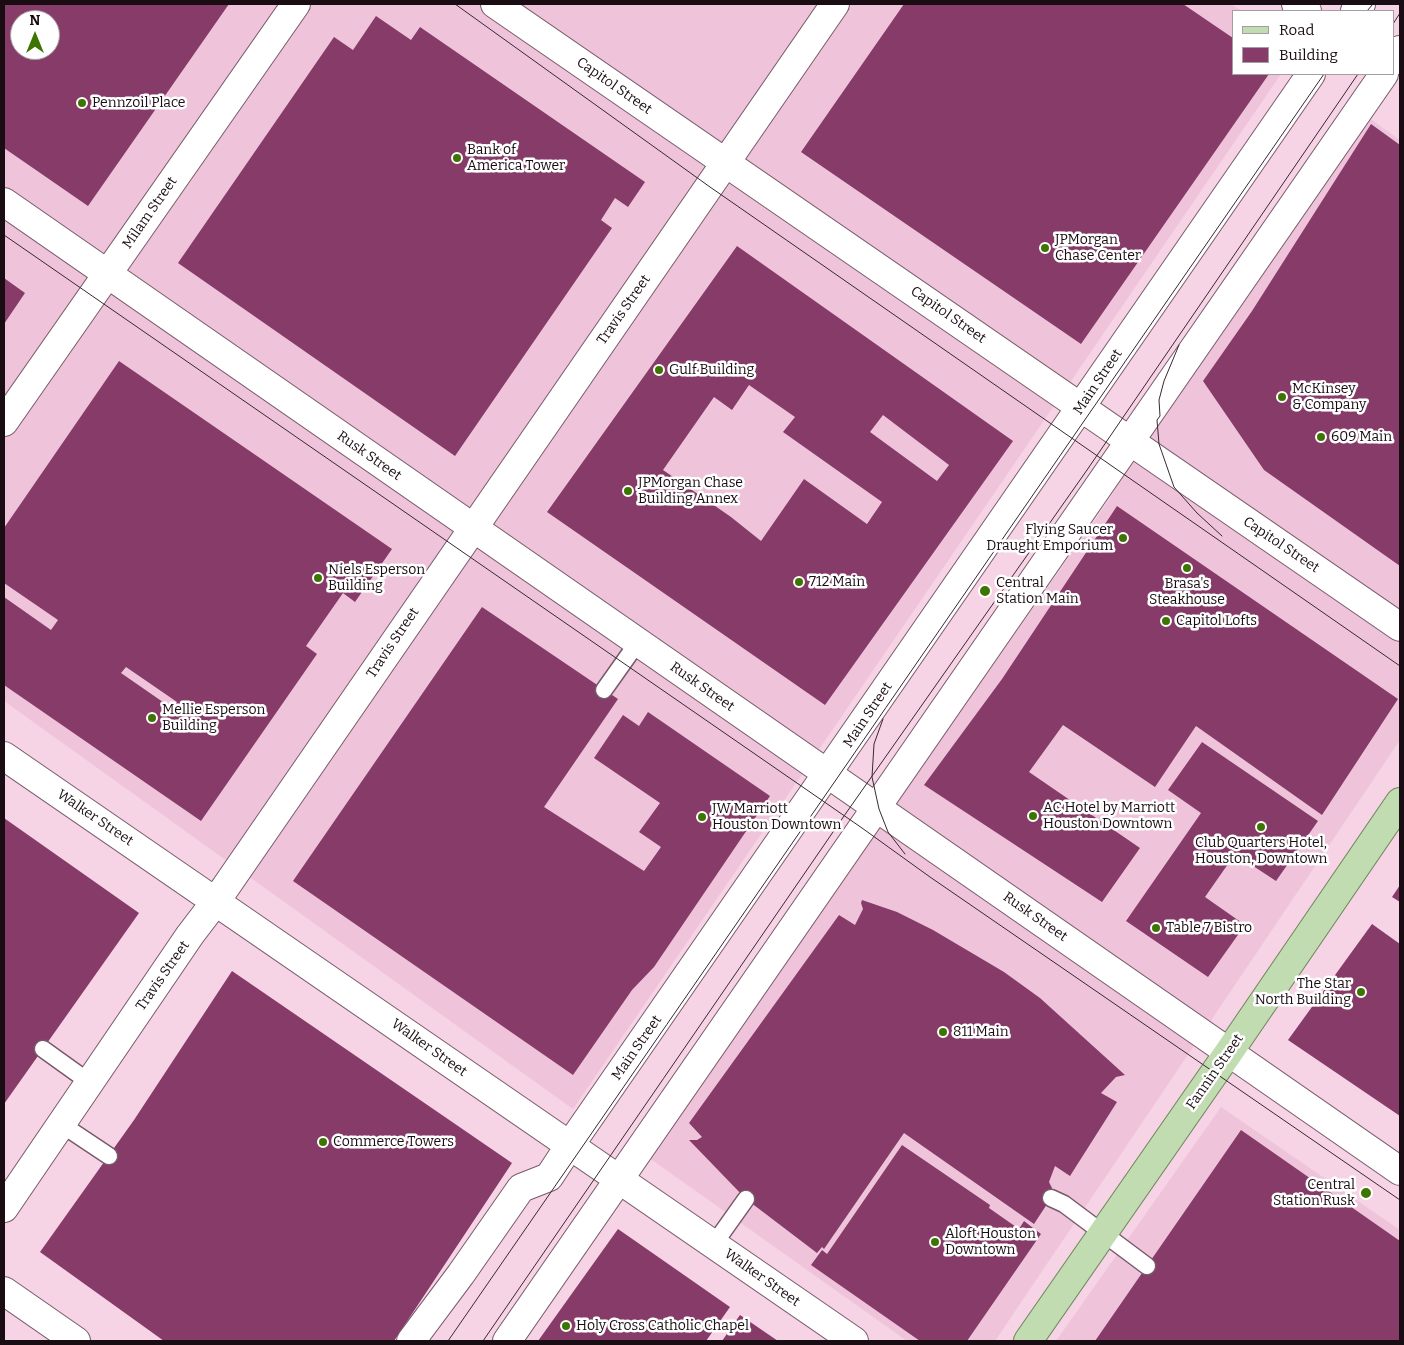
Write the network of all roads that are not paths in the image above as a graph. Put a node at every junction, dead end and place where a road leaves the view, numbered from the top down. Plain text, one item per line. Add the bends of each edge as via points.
1 (296, 4) edge
2 (495, 4) edge
3 (834, 4) edge
4 (1310, 75) edge
5 (1383, 75) edge
6 (725, 162) junction
7 (4, 202) edge
8 (107, 274) junction
9 (1081, 408) junction
10 (4, 422) edge
11 (1130, 442) junction
12 (474, 528) junction
13 (1400, 627) edge
14 (638, 642) junction
15 (604, 690) dead end
16 (4, 756) edge
17 (828, 774) junction
18 (1400, 802) edge
19 (876, 808) junction
20 (216, 901) junction
21 (43, 1049) dead end
22 (1229, 1052) junction
23 (89, 1082) junction
24 (61, 1124) junction
25 (570, 1145) junction
26 (109, 1156) dead end
27 (1400, 1170) edge
28 (619, 1179) junction
29 (1051, 1198) dead end
30 (746, 1199) dead end
31 (4, 1208) edge
32 (1103, 1234) junction
33 (714, 1244) junction
34 (1147, 1266) dead end
35 (4, 1291) edge
36 (76, 1341) edge
37 (411, 1341) edge
38 (507, 1341) edge
39 (854, 1341) edge
40 (1028, 1341) edge

1 - 8 main road, Milam Street
2 - 6 main road, Capitol Street
3 - 6 main road, Travis Street
4 - 9 main road, Main Street
5 - 11 main road
6 - 9 main road, Capitol Street
6 - 12 main road, Travis Street
7 - 8 main road, Rusk Street
8 - 10 main road, Milam Street
8 - 12 main road, Rusk Street
9 - 11 main road, Capitol Street
9 - 17 main road, Main Street
11 - 13 main road, Capitol Street
11 - 19 main road
12 - 14 main road, Rusk Street
12 - 20 main road, Travis Street
14 - 15 lane
14 - 17 main road, Rusk Street
16 - 20 main road, Walker Street
17 - 19 main road, Rusk Street
17 - 25 main road, Main Street
18 - 22 main road, Fannin Street
19 - 22 main road, Rusk Street
19 - 28 main road
20 - 23 main road, Travis Street
20 - 25 main road, Walker Street
21 - 23 lane
22 - 27 main road, Rusk Street
22 - 32 main road, Fannin Street
23 - 24 main road, Travis Street
24 - 26 lane
24 - 31 main road, Travis Street
25 - 28 main road, Walker Street
25 - 37 main road, Main Street via 549,1177 521,1188
28 - 33 main road, Walker Street
28 - 38 main road
29 - 32 lane
30 - 33 lane
32 - 34 lane
32 - 40 main road, Fannin Street
33 - 39 main road, Walker Street
35 - 36 main road

